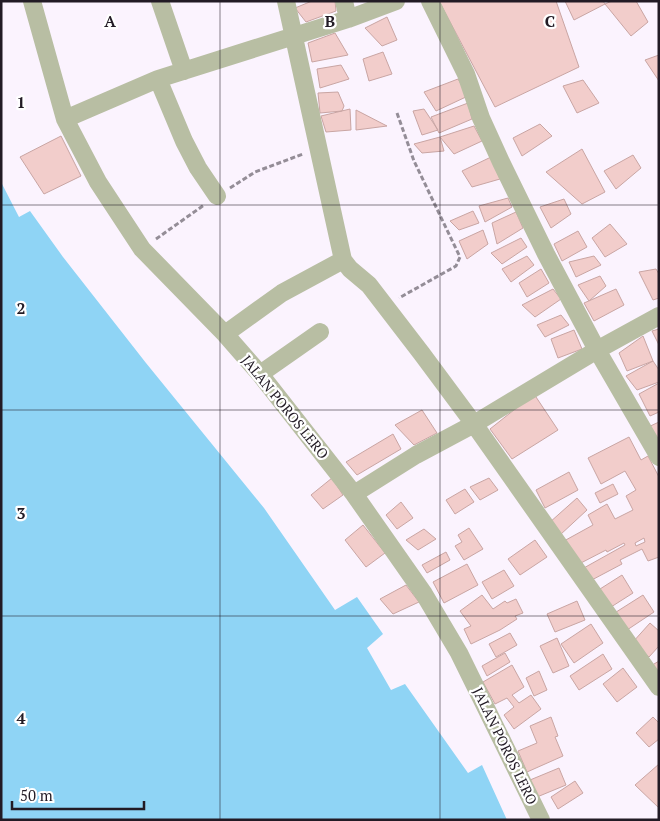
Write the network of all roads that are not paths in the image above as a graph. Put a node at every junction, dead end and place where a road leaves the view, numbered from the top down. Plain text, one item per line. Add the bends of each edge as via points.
1 (32, 1) edge
2 (160, 1) edge
3 (286, 1) edge
4 (344, 1) edge
5 (396, 1) edge
6 (430, 1) edge
7 (348, 19) junction
8 (293, 36) junction
9 (184, 71) junction
10 (158, 79) junction
11 (66, 119) junction
12 (217, 196) dead end
13 (342, 260) junction
14 (659, 316) edge
15 (320, 332) dead end
16 (224, 334) junction
17 (597, 350) junction
18 (260, 374) junction
19 (474, 424) junction
20 (659, 457) edge
21 (354, 494) junction
22 (659, 686) edge
23 (541, 820) edge

1 - 11 street, JALAN POROS LERO
2 - 9 street
3 - 8 street
4 - 7 street
5 - 7 street
6 - 17 street via 466,74 505,171
7 - 8 street
8 - 9 street
8 - 13 street
9 - 10 street
10 - 11 street
10 - 12 street via 184,141
11 - 16 street, JALAN POROS LERO via 98,182 142,249
13 - 16 street via 282,293
13 - 19 street via 386,306
14 - 17 street
15 - 18 street
16 - 18 street, JALAN POROS LERO
17 - 19 street
17 - 20 street
18 - 21 street, JALAN POROS LERO
19 - 21 street
19 - 22 street
21 - 23 street, JALAN POROS LERO via 424,594 459,652

